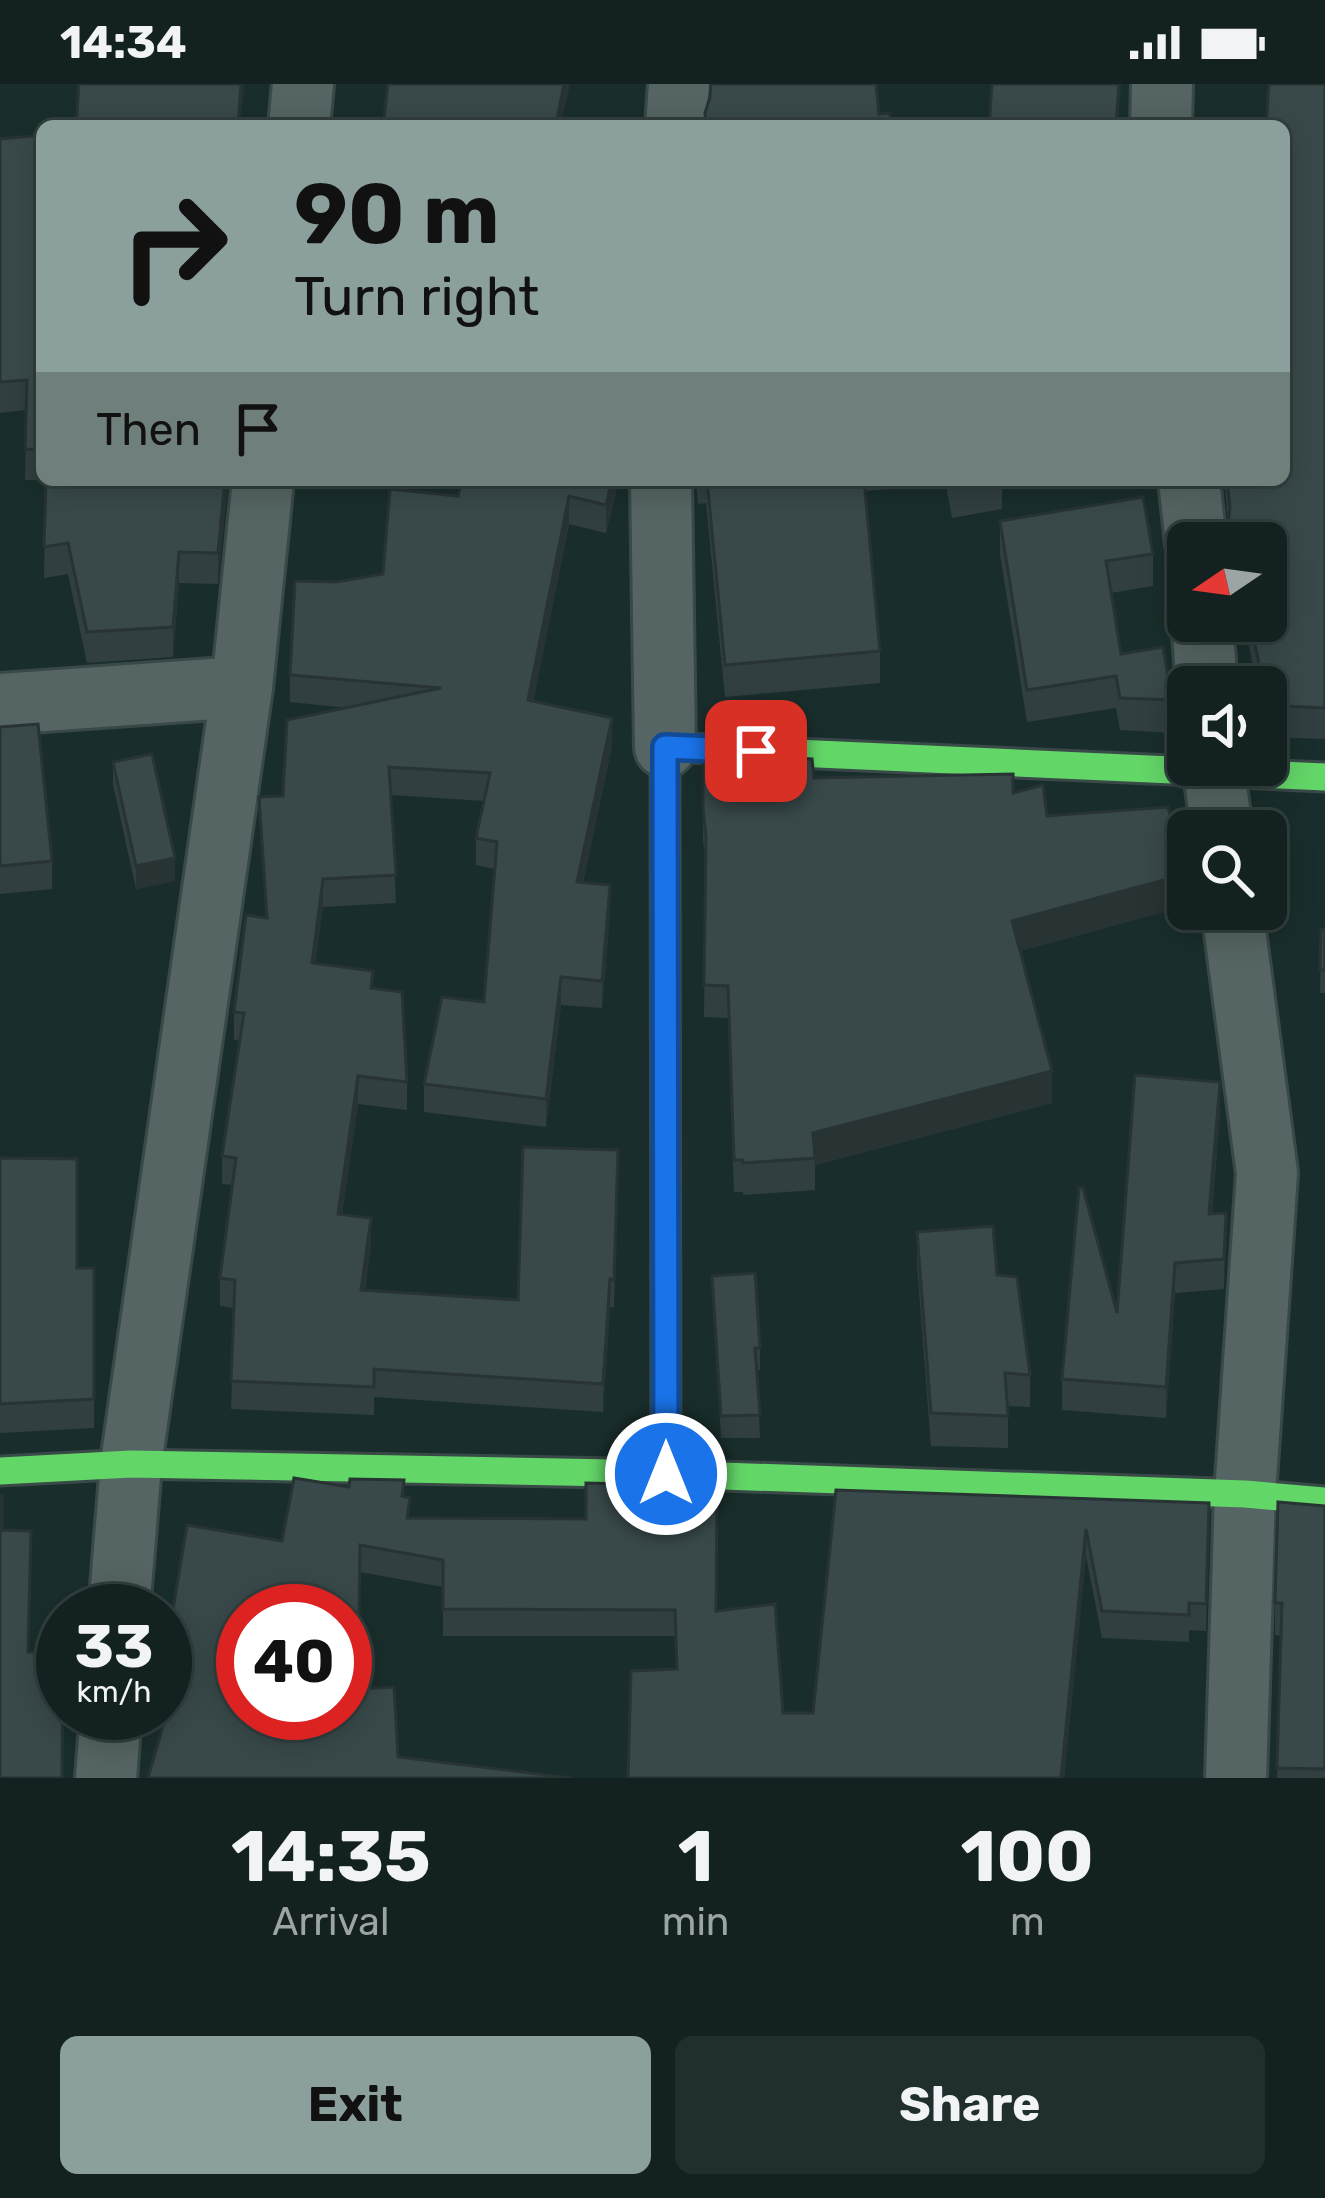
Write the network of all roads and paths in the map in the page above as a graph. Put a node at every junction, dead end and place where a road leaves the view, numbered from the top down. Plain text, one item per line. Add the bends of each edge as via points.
1 (303, 84) edge
2 (679, 84) edge
3 (1162, 84) edge
4 (300, 120) edge
5 (676, 120) edge
6 (1161, 120) edge
7 (262, 486) edge
8 (661, 486) edge
9 (1190, 486) edge
10 (1194, 522) edge
11 (242, 687) junction
12 (0, 704) edge
13 (665, 747) junction
14 (1167, 766) edge
15 (1287, 774) edge
16 (1325, 777) edge
17 (1235, 930) edge
18 (131, 1464) junction
19 (0, 1471) edge
20 (666, 1474) junction
21 (1245, 1494) junction
22 (1325, 1501) edge
23 (121, 1584) edge
24 (109, 1740) edge
25 (106, 1778) edge
26 (1236, 1778) edge

1 - 4 street
2 - 5 street
3 - 6 street
7 - 11 street
8 - 13 street
9 - 10 street
11 - 12 street
11 - 18 street
13 - 14 street
13 - 20 street
15 - 16 street
17 - 21 street via 1268,1173
18 - 19 street
18 - 20 street
18 - 23 street
20 - 21 street
21 - 22 street
21 - 26 street
24 - 25 street

